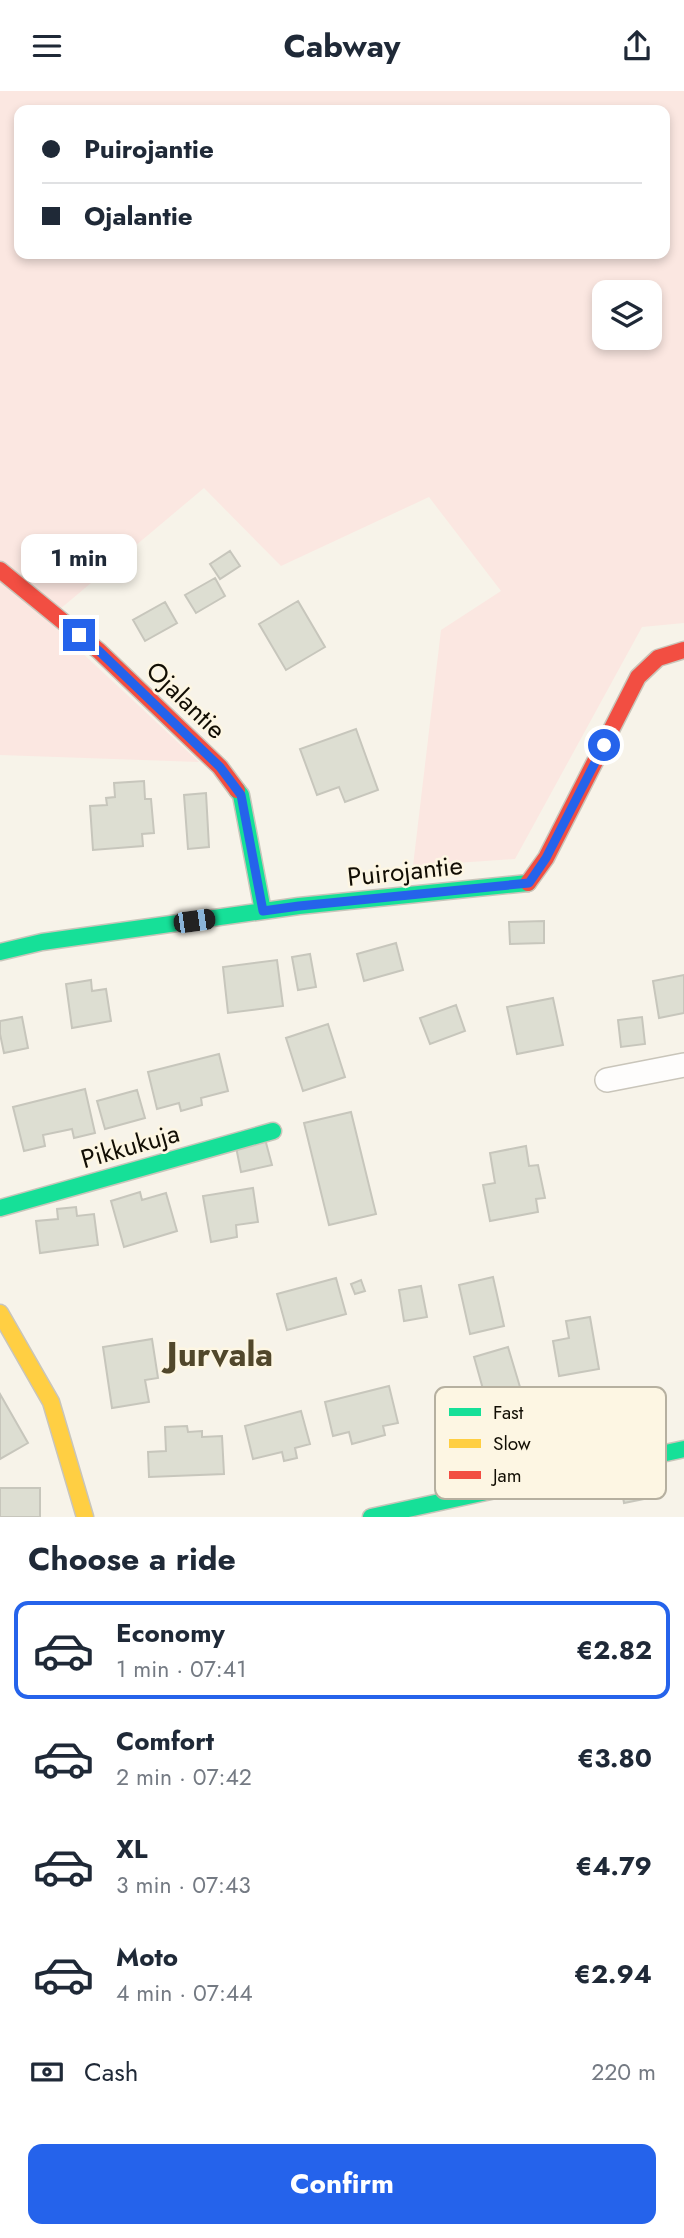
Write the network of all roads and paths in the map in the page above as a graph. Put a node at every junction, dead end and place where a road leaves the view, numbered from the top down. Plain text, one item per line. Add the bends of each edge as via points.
1 (0, 570) edge
2 (684, 650) edge
3 (263, 911) junction
4 (0, 952) edge
5 (684, 1065) edge
6 (607, 1080) dead end
7 (273, 1131) dead end
8 (0, 1208) edge
9 (0, 1313) edge
10 (684, 1449) edge
11 (666, 1453) edge
12 (454, 1499) edge
13 (85, 1517) edge
14 (371, 1517) edge

1 - 3 street, Ojalantie via 99,651 220,767 241,795
2 - 3 street, Puirojantie via 650,662 638,677 529,883
3 - 4 street, Puirojantie
5 - 6 street
7 - 8 street, Pikkukuja
9 - 13 street via 51,1402
10 - 11 street
12 - 14 street

